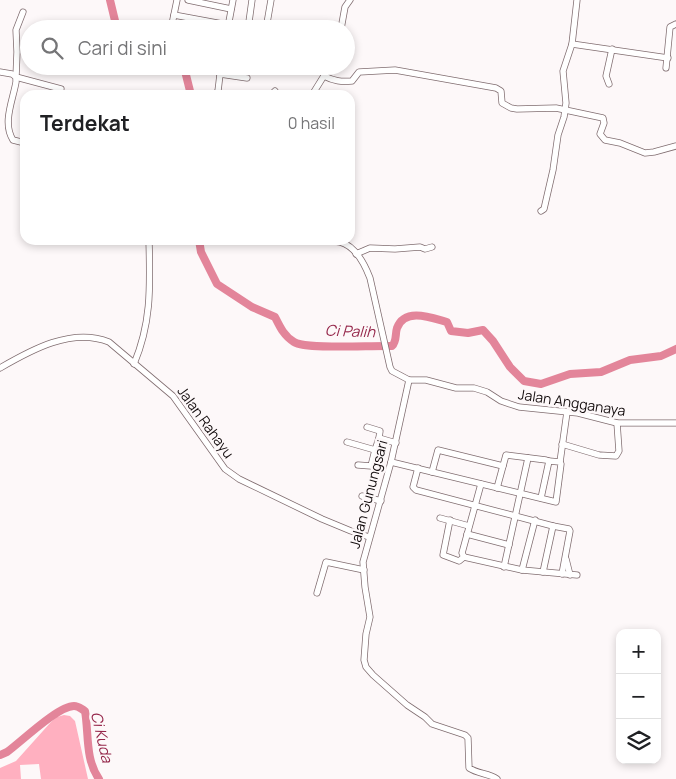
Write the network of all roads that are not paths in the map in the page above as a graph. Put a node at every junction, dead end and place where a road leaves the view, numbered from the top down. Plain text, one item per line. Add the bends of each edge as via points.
1 (177, 0) edge
2 (188, 0) edge
3 (232, 0) edge
4 (252, 0) edge
5 (271, 0) edge
6 (350, 0) edge
7 (578, 0) edge
8 (231, 9) junction
9 (23, 12) dead end
10 (174, 15) junction
11 (173, 20) edge
12 (196, 20) edge
13 (229, 20) edge
14 (249, 20) edge
15 (268, 20) edge
16 (343, 20) edge
17 (676, 24) edge
18 (572, 44) junction
19 (612, 50) junction
20 (668, 58) junction
21 (666, 68) dead end
22 (0, 72) edge
23 (220, 75) edge
24 (227, 75) edge
25 (324, 76) joint
26 (16, 77) junction
27 (247, 78) dead end
28 (609, 84) dead end
29 (61, 89) dead end
30 (217, 90) edge
31 (315, 90) edge
32 (565, 109) junction
33 (20, 142) edge
34 (676, 146) edge
35 (541, 211) dead end
36 (148, 245) edge
37 (347, 245) edge
38 (432, 247) dead end
39 (356, 254) junction
40 (134, 364) junction
41 (0, 368) edge
42 (409, 380) junction
43 (567, 412) junction
44 (617, 423) junction
45 (676, 423) edge
46 (367, 427) dead end
47 (379, 438) junction
48 (347, 442) dead end
49 (396, 443) junction
50 (562, 444) junction
51 (375, 450) junction
52 (528, 458) junction
53 (549, 461) junction
54 (391, 462) junction
55 (560, 462) junction
56 (358, 465) dead end
57 (503, 466) junction
58 (418, 468) junction
59 (432, 472) junction
60 (481, 484) junction
61 (498, 488) junction
62 (521, 494) junction
63 (362, 496) dead end
64 (541, 498) junction
65 (381, 501) junction
66 (475, 505) junction
67 (516, 516) junction
68 (440, 518) dead end
69 (450, 520) junction
70 (535, 520) junction
71 (469, 526) junction
72 (553, 526) junction
73 (468, 534) junction
74 (370, 537) junction
75 (509, 545) junction
76 (464, 557) junction
77 (566, 559) junction
78 (504, 566) junction
79 (364, 570) junction
80 (522, 570) junction
81 (543, 572) junction
82 (562, 574) junction
83 (570, 574) junction
84 (577, 575) dead end
85 (317, 593) dead end
86 (497, 779) edge

1 - 10 street
2 - 8 street
3 - 8 street
4 - 14 street
5 - 15 street
6 - 16 street
7 - 18 street
8 - 13 street
9 - 26 street via 16,30
10 - 11 street
10 - 12 street
17 - 20 street via 670,27
18 - 19 street
18 - 32 street via 563,71
19 - 20 street
19 - 28 street via 606,78
20 - 21 street
22 - 26 street
23 - 30 street
24 - 27 street
25 - 31 street
25 - 32 street via 346,82 352,81 359,72 396,70 499,89 501,101 511,108
26 - 29 street
26 - 33 street via 8,130 13,140
32 - 34 street via 603,118 600,134 605,140 645,152
32 - 35 street via 548,196
36 - 40 street via 148,315
37 - 39 street
38 - 39 street via 370,248
39 - 42 street via 370,278 392,372
40 - 41 street, Jalan Rahayu via 109,342 79,337 36,348
40 - 74 street, Jalan Rahayu via 173,396 225,470 322,518
42 - 43 street, Jalan Angganaya via 474,388 519,407
42 - 49 street, Jalan Gunungsari
43 - 44 street, Jalan Angganaya
43 - 50 street
44 - 45 street, Jalan Angganaya
44 - 50 street via 619,451 616,456 599,455
46 - 47 street via 380,431
47 - 49 street
47 - 51 street
48 - 51 street
49 - 54 street, Jalan Gunungsari
50 - 55 street
51 - 56 street via 371,466
52 - 53 street
52 - 57 street via 506,455
52 - 62 street
53 - 55 street
53 - 64 street
54 - 58 street
54 - 65 street, Jalan Gunungsari
55 - 64 street via 557,501
57 - 59 street via 438,450
57 - 61 street
58 - 59 street
58 - 66 street via 414,489
59 - 60 street
60 - 61 street
60 - 66 street
61 - 62 street
62 - 64 street
62 - 67 street
63 - 65 street
65 - 74 street, Jalan Gunungsari
66 - 67 street
66 - 71 street
67 - 70 street
67 - 75 street
68 - 69 street
69 - 71 street
69 - 76 street via 443,555 459,561
70 - 72 street
70 - 80 street
71 - 73 street
72 - 77 street via 570,530
72 - 81 street
73 - 75 street
73 - 76 street via 462,553
74 - 79 street, Jalan Gunungsari
75 - 78 street
76 - 78 street
77 - 82 street
77 - 83 street
78 - 80 street
79 - 85 street via 326,562
79 - 86 street, Jalan Gunungsari via 370,617 364,653 366,667 432,724 465,735 468,738 469,768
80 - 81 street
81 - 82 street
82 - 83 street
83 - 84 street

